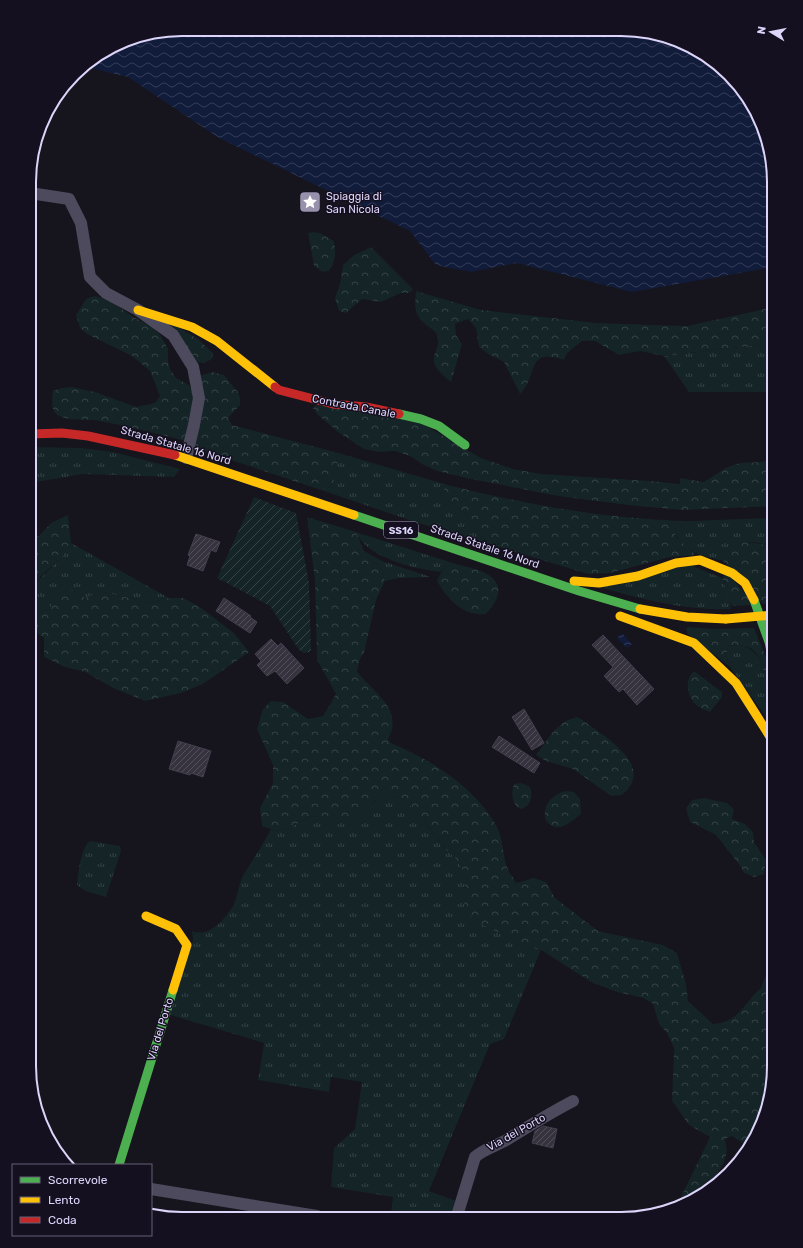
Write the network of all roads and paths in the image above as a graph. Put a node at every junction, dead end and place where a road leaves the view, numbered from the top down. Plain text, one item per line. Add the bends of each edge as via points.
1 (36, 194) edge
2 (138, 310) junction
3 (36, 434) edge
4 (465, 445) dead end
5 (186, 458) junction
6 (490, 561) junction
7 (539, 577) junction
8 (568, 598) dead end
9 (612, 614) dead end
10 (767, 616) edge
11 (767, 636) edge
12 (767, 732) edge
13 (146, 916) dead end
14 (573, 1101) dead end
15 (119, 1164) edge
16 (152, 1189) edge
17 (295, 1212) edge
18 (458, 1212) edge

1 - 2 street, Contrada Canale via 69,199 81,223 90,277 106,293
2 - 4 main road, Contrada Canale via 192,327 217,341 279,390 334,404 366,407 421,420 439,426
2 - 5 street, Contrada Canale via 173,335 193,367 199,398
3 - 5 main road, Strada Statale 16 Nord / SS16 via 71,434 120,440
5 - 6 main road, Strada Statale 16 Nord / SS16
6 - 7 main road, Strada Statale 16 Nord / SS16
6 - 8 main road
7 - 10 main road, Strada Statale 16 Nord / SS16, bridge via 647,611 726,619
7 - 11 main road via 599,583 638,576 676,563 700,560 732,573 745,583 755,601
9 - 12 main road via 694,643 736,683
13 - 15 main road, Via del Porto via 176,928 184,934 188,945
14 - 18 street, Via del Porto via 475,1157
16 - 17 street

